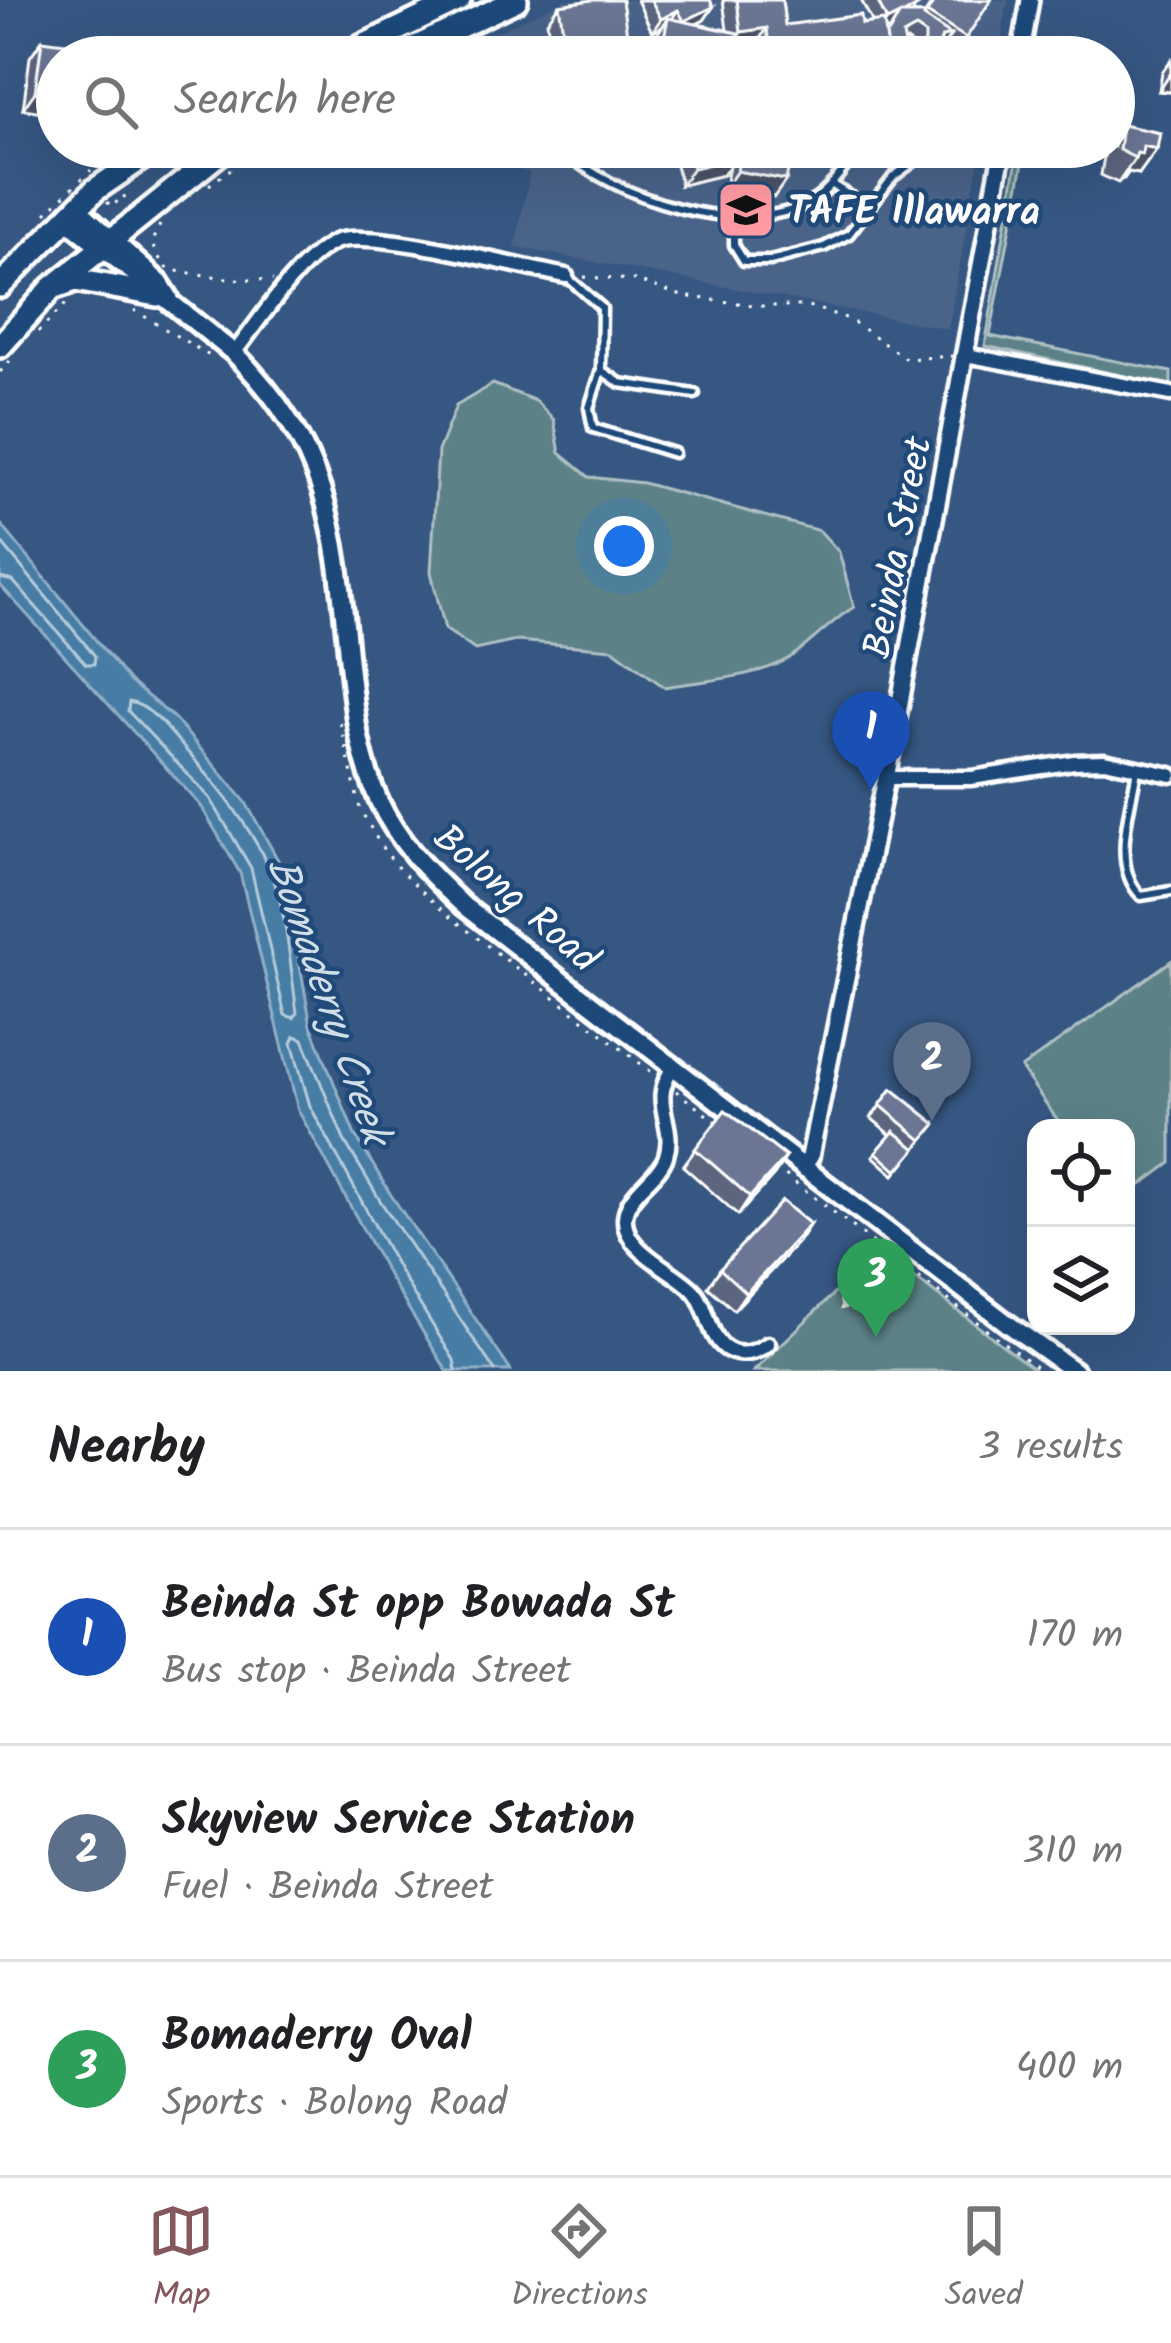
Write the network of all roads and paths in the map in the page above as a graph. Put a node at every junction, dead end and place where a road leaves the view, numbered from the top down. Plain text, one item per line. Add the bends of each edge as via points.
1 (459, 0) edge
2 (516, 0) edge
3 (1030, 0) edge
4 (384, 36) edge
5 (440, 36) edge
6 (1024, 36) edge
7 (118, 168) edge
8 (200, 168) edge
9 (233, 168) edge
10 (586, 168) edge
11 (844, 168) edge
12 (905, 168) edge
13 (999, 168) edge
14 (89, 183) junction
15 (830, 184) junction
16 (196, 195) dead end
17 (868, 207) junction
18 (71, 213) junction
19 (140, 214) junction
20 (734, 216) junction
21 (166, 218) dead end
22 (106, 244) junction
23 (566, 276) junction
24 (290, 284) junction
25 (0, 286) edge
26 (52, 288) junction
27 (79, 295) dead end
28 (165, 299) junction
29 (130, 309) dead end
30 (36, 334) dead end
31 (6, 353) edge
32 (966, 355) junction
33 (225, 356) junction
34 (601, 370) junction
35 (0, 372) edge
36 (695, 394) dead end
37 (1171, 394) edge
38 (674, 453) dead end
39 (339, 719) dead end
40 (1138, 766) junction
41 (1170, 776) edge
42 (886, 778) junction
43 (1171, 891) edge
44 (669, 1074) junction
45 (717, 1123) edge
46 (771, 1164) edge
47 (803, 1168) junction
48 (768, 1344) dead end
49 (1041, 1371) edge
50 (1074, 1371) edge

1 - 4 highway
2 - 5 highway
3 - 6 street
7 - 14 highway
8 - 19 highway
9 - 16 path
10 - 20 lane via 635,195
11 - 15 lane
12 - 17 lane
13 - 32 street, Beinda Street
14 - 18 highway
14 - 19 path via 112,207 123,195
15 - 17 lane
15 - 20 lane via 810,202
17 - 20 lane via 849,233 824,247 770,260 736,255
18 - 22 main road, Bolong Road
18 - 25 highway
19 - 22 highway
21 - 24 path via 152,242 169,269
22 - 26 highway
22 - 28 main road, Bolong Road
23 - 24 street via 359,238 315,255
23 - 32 path via 808,306 849,319 906,359
23 - 34 lane via 602,308
24 - 33 street
26 - 28 highway via 75,280
26 - 31 highway
27 - 30 path
28 - 33 main road, Bolong Road
29 - 33 path
31 - 35 path
32 - 37 street
32 - 42 street, Beinda Street
33 - 44 main road, Bolong Road via 257,376 301,439 329,504 355,723 388,818 464,906
34 - 36 lane via 620,383
34 - 38 lane via 589,408 593,428
39 - 44 path via 360,809 399,868 454,921
40 - 41 street
40 - 42 street via 1074,762 972,778
40 - 43 lane via 1124,856 1129,884 1141,896
42 - 47 street, Beinda Street
44 - 45 path
44 - 47 main road, Bolong Road
44 - 48 street via 660,1094 665,1159 629,1207 630,1237 699,1296 728,1351
46 - 49 path
47 - 50 main road, Bolong Road

